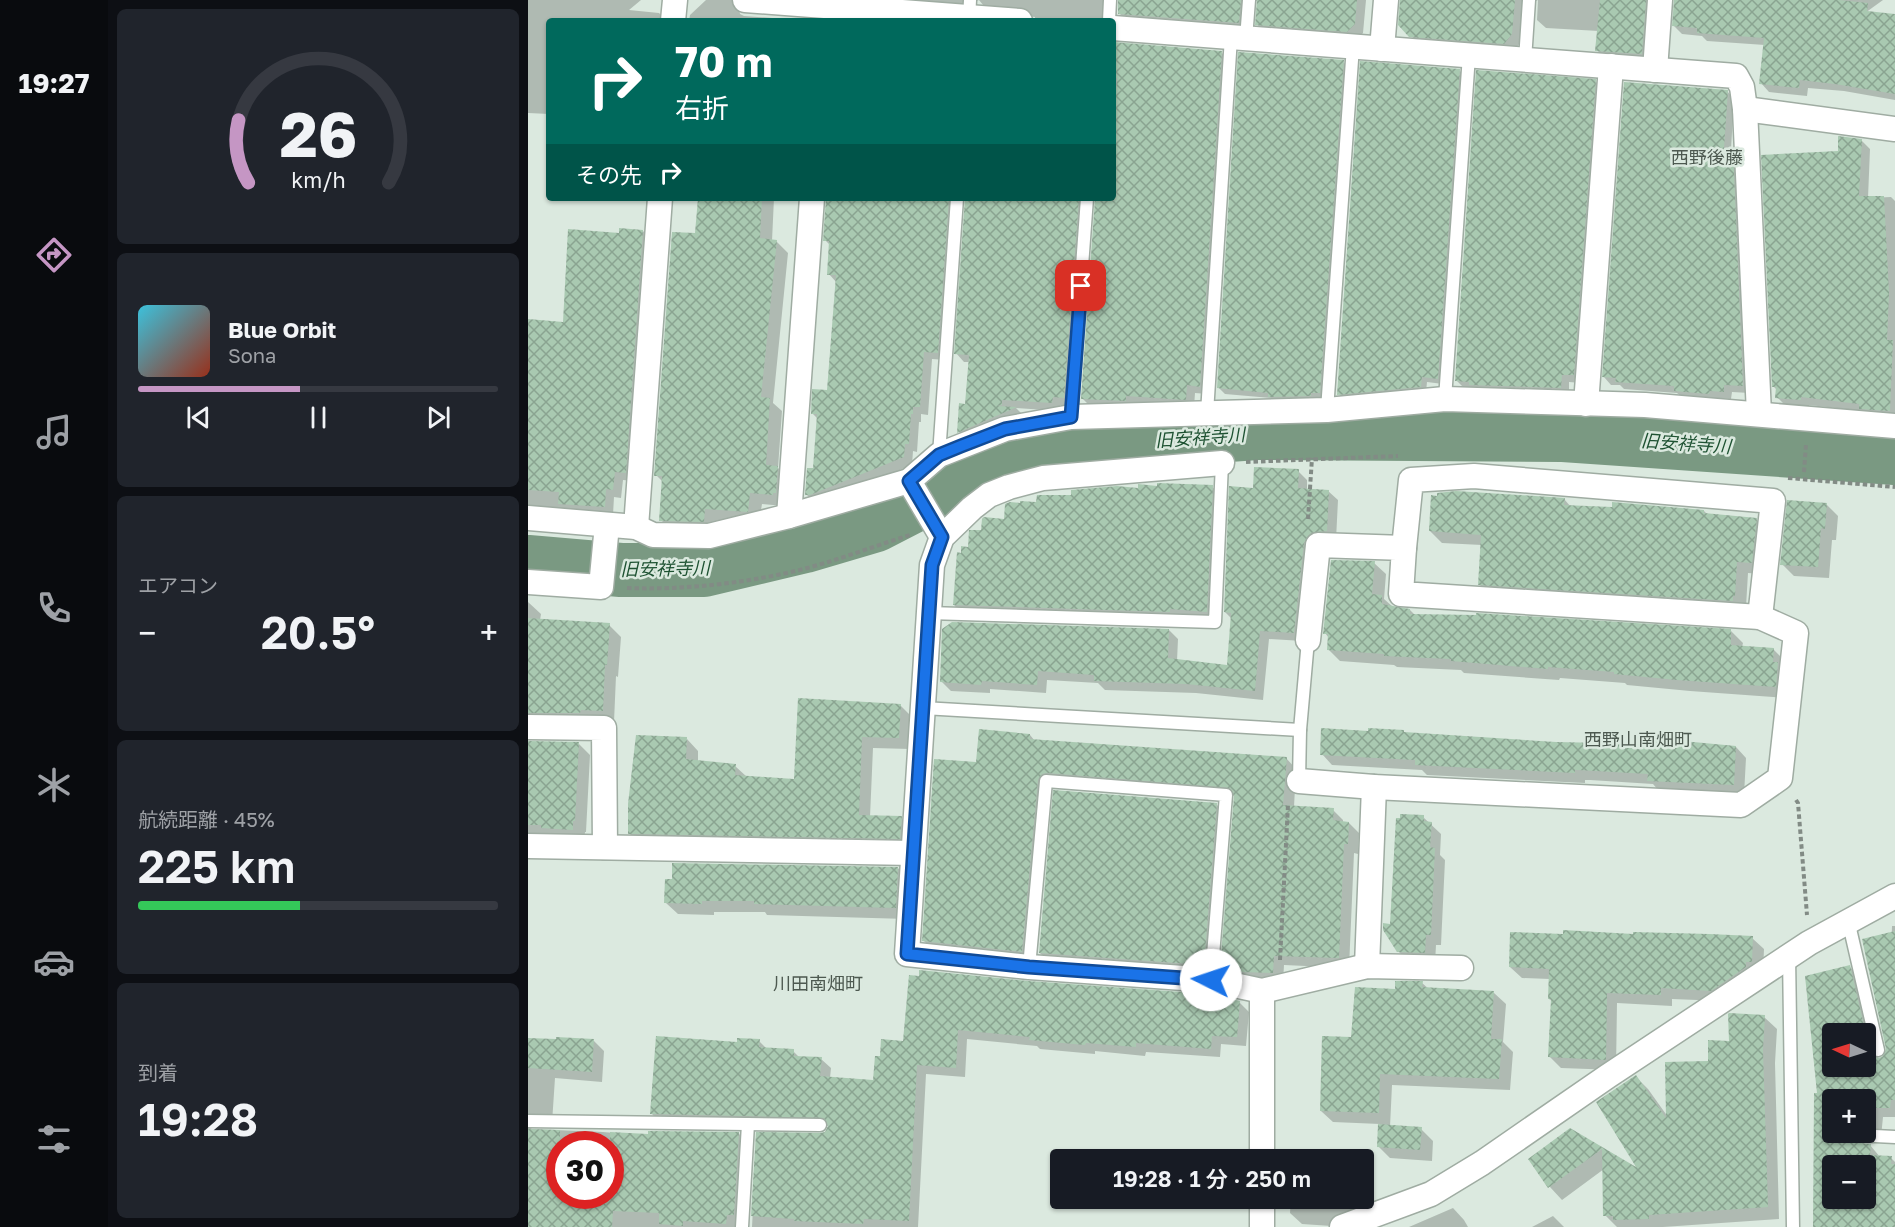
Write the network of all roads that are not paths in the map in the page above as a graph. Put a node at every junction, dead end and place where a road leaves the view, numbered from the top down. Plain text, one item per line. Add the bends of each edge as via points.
1 (675, 0) edge
2 (745, 0) edge
3 (1110, 0) edge
4 (1249, 0) edge
5 (1386, 0) edge
6 (1529, 0) edge
7 (1660, 0) edge
8 (826, 9) edge
9 (970, 13) edge
10 (674, 18) edge
11 (1001, 18) edge
12 (1109, 18) edge
13 (1116, 28) edge
14 (1238, 38) junction
15 (1353, 46) junction
16 (1382, 49) junction
17 (1469, 55) junction
18 (1525, 60) junction
19 (1611, 66) junction
20 (1655, 70) junction
21 (1745, 109) junction
22 (1895, 129) edge
23 (660, 201) edge
24 (812, 201) edge
25 (957, 201) edge
26 (1087, 201) edge
27 (1445, 399) junction
28 (1586, 404) junction
29 (1327, 410) junction
30 (1207, 412) junction
31 (1760, 414) junction
32 (1071, 417) junction
33 (1895, 426) edge
34 (939, 455) junction
35 (1222, 463) joint
36 (911, 484) junction
37 (789, 516) junction
38 (528, 518) edge
39 (636, 527) junction
40 (937, 528) junction
41 (606, 534) junction
42 (1404, 549) junction
43 (528, 582) edge
44 (929, 613) junction
45 (1760, 617) junction
46 (1308, 640) joint
47 (923, 708) junction
48 (528, 727) edge
49 (1300, 730) junction
50 (1299, 782) joint
51 (1374, 787) junction
52 (528, 846) edge
53 (605, 847) junction
54 (913, 854) junction
55 (1895, 896) edge
56 (1848, 920) junction
57 (1799, 949) junction
58 (1366, 966) junction
59 (1029, 967) junction
60 (1461, 968) dead end
61 (1211, 980) junction
62 (1270, 989) junction
63 (1878, 1050) dead end
64 (528, 1121) edge
65 (748, 1124) junction
66 (820, 1125) dead end
67 (1876, 1136) edge
68 (1895, 1137) edge
69 (1263, 1149) edge
70 (1262, 1209) edge
71 (742, 1227) edge
72 (1262, 1227) edge
73 (1342, 1227) edge
74 (1793, 1227) edge

1 - 10 street
2 - 8 street
3 - 12 lane
4 - 14 lane
5 - 16 street
6 - 18 lane
7 - 20 street
8 - 9 street
9 - 11 street
13 - 14 street
14 - 15 street
14 - 30 lane
15 - 16 street
15 - 29 lane
16 - 17 street
17 - 18 street
17 - 27 lane
18 - 19 street
19 - 20 street
19 - 28 street
20 - 21 street via 1736,76
21 - 22 street
21 - 31 street
23 - 39 street
24 - 37 street
25 - 34 lane
26 - 32 lane
27 - 28 street
27 - 29 street
28 - 31 street
29 - 30 street
30 - 32 street
31 - 33 street
32 - 34 street via 1005,429
34 - 36 street
35 - 40 street via 1043,478 989,495
35 - 44 lane via 1215,622
36 - 37 street
36 - 40 street
37 - 39 street via 709,536 653,535
38 - 41 street
39 - 41 street
40 - 44 street
41 - 43 street via 601,584
42 - 45 street via 1401,594
42 - 45 street via 1412,480 1474,476 1773,501
42 - 46 street via 1318,545
44 - 47 street
45 - 51 street via 1796,633 1780,778 1741,805
46 - 49 lane
47 - 49 lane
47 - 54 street
48 - 53 street via 604,728
49 - 50 lane
50 - 51 street
51 - 58 street
52 - 53 street
53 - 54 street
54 - 59 street via 907,954
55 - 56 street
56 - 57 street
56 - 63 lane
57 - 73 street via 1472,1170 1431,1194
57 - 74 lane
58 - 60 street
58 - 62 street
59 - 61 street
59 - 61 lane via 1046,781 1226,795
61 - 62 street
62 - 69 street
64 - 65 lane
65 - 66 lane
65 - 71 lane
67 - 68 lane
70 - 72 street

